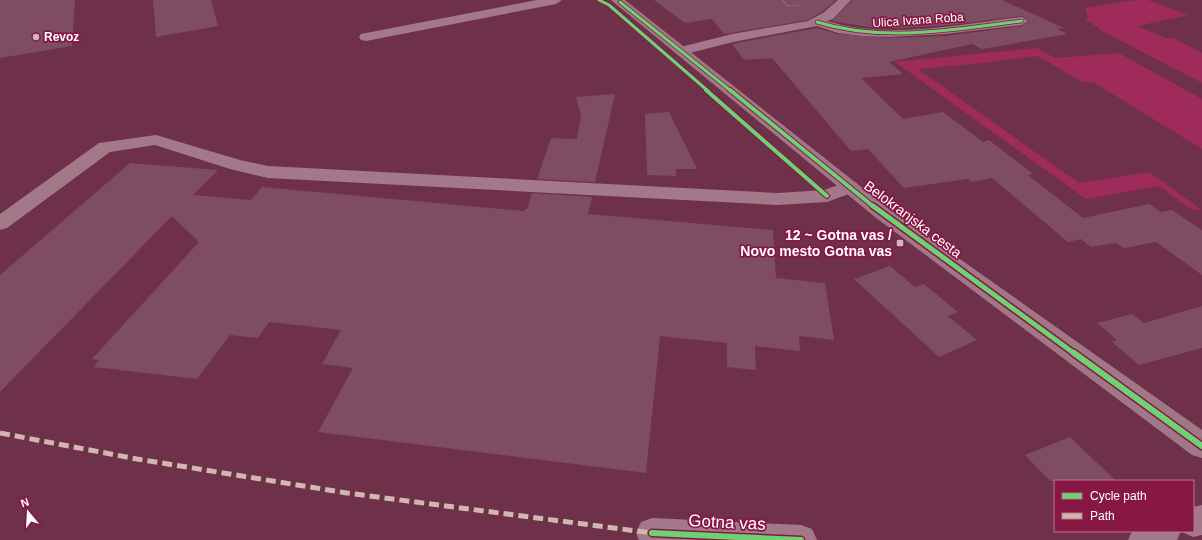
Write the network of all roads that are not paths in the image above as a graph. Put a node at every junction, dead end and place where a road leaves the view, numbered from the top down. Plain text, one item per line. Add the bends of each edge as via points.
1 (556, 0) edge
2 (617, 0) edge
3 (845, 0) edge
4 (1022, 21) dead end
5 (817, 22) junction
6 (366, 37) dead end
7 (682, 51) junction
8 (850, 186) junction
9 (0, 224) edge
10 (1202, 446) edge
11 (1163, 532) edge
12 (652, 533) dead end
13 (801, 540) edge
14 (1144, 540) edge

1 - 6 street
2 - 7 main road, Belokranjska cesta
3 - 5 street via 828,16
4 - 5 street, Ulica Ivana Roba via 868,34 846,31
5 - 7 street via 732,38
7 - 8 main road, Belokranjska cesta
8 - 9 street via 827,196 778,200 268,172 156,140 105,147
8 - 10 main road, Belokranjska cesta via 882,213
11 - 14 street
12 - 13 street, Gotna vas

